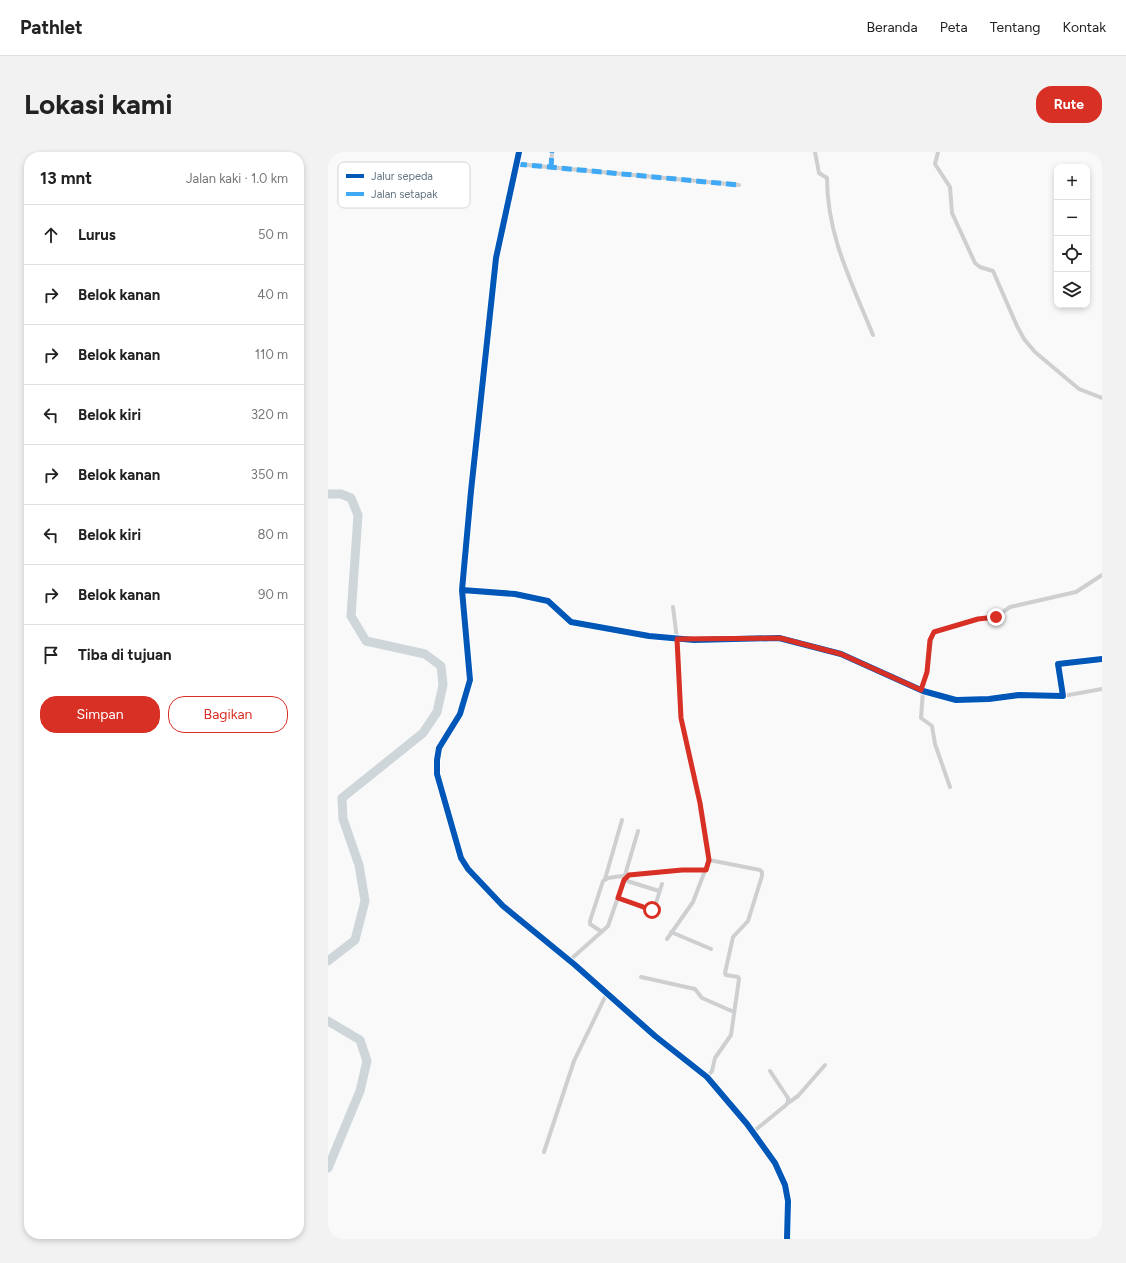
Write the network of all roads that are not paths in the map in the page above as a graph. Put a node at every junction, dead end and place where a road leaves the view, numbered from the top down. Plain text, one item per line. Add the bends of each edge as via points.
1 (519, 152) edge
2 (552, 152) edge
3 (815, 152) edge
4 (938, 152) edge
5 (517, 164) junction
6 (550, 168) junction
7 (739, 185) dead end
8 (873, 335) dead end
9 (1102, 398) edge
10 (1102, 575) edge
11 (462, 590) junction
12 (673, 607) dead end
13 (677, 639) junction
14 (1102, 659) edge
15 (1102, 689) edge
16 (922, 691) junction
17 (1062, 696) junction
18 (950, 787) dead end
19 (622, 820) dead end
20 (638, 831) dead end
21 (709, 860) junction
22 (706, 870) junction
23 (626, 877) junction
24 (604, 879) junction
25 (662, 884) dead end
26 (659, 891) junction
27 (618, 898) junction
28 (602, 932) junction
29 (671, 932) junction
30 (667, 939) dead end
31 (711, 949) dead end
32 (570, 960) junction
33 (641, 977) dead end
34 (607, 993) junction
35 (734, 1012) junction
36 (826, 1065) dead end
37 (770, 1071) dead end
38 (707, 1077) junction
39 (788, 1103) junction
40 (754, 1132) junction
41 (544, 1152) dead end
42 (787, 1239) edge

1 - 5 street
2 - 6 street
3 - 8 street via 819,172 827,178 832,229 840,256
4 - 9 street via 935,164 950,187 952,213 975,263 993,271 1024,339 1035,352 1079,389
5 - 6 street
5 - 11 street via 496,258
6 - 7 street
10 - 16 street via 1076,592 1010,607 996,617 978,619 934,632 930,640
11 - 13 street via 532,597 548,601 571,622
11 - 32 street via 470,680 460,714 439,748 437,774 446,807 461,858 468,869 503,906
12 - 13 street
13 - 16 street via 780,638 841,654
13 - 21 street via 681,718 700,803
14 - 17 street via 1058,664
15 - 17 street
16 - 17 street via 956,700 1019,695
16 - 18 street via 921,718 932,726 934,744
19 - 24 street
20 - 23 street
21 - 22 street
21 - 35 street via 762,872 748,921 733,937 725,973 739,978
22 - 23 street via 682,870
22 - 29 street via 693,902
23 - 24 street
23 - 26 street
23 - 27 street
24 - 28 street via 590,921 590,924
25 - 26 street
26 - 27 street via 652,911
27 - 28 street via 610,924
28 - 32 street
29 - 30 street
29 - 31 street
32 - 34 street
33 - 35 street via 695,989 702,998
34 - 38 street via 655,1036
34 - 41 street via 574,1060
35 - 38 street via 731,1035 715,1058 712,1071
36 - 39 street via 798,1096
37 - 39 street via 788,1098
38 - 40 street
39 - 40 street
40 - 42 street via 785,1185 788,1201

